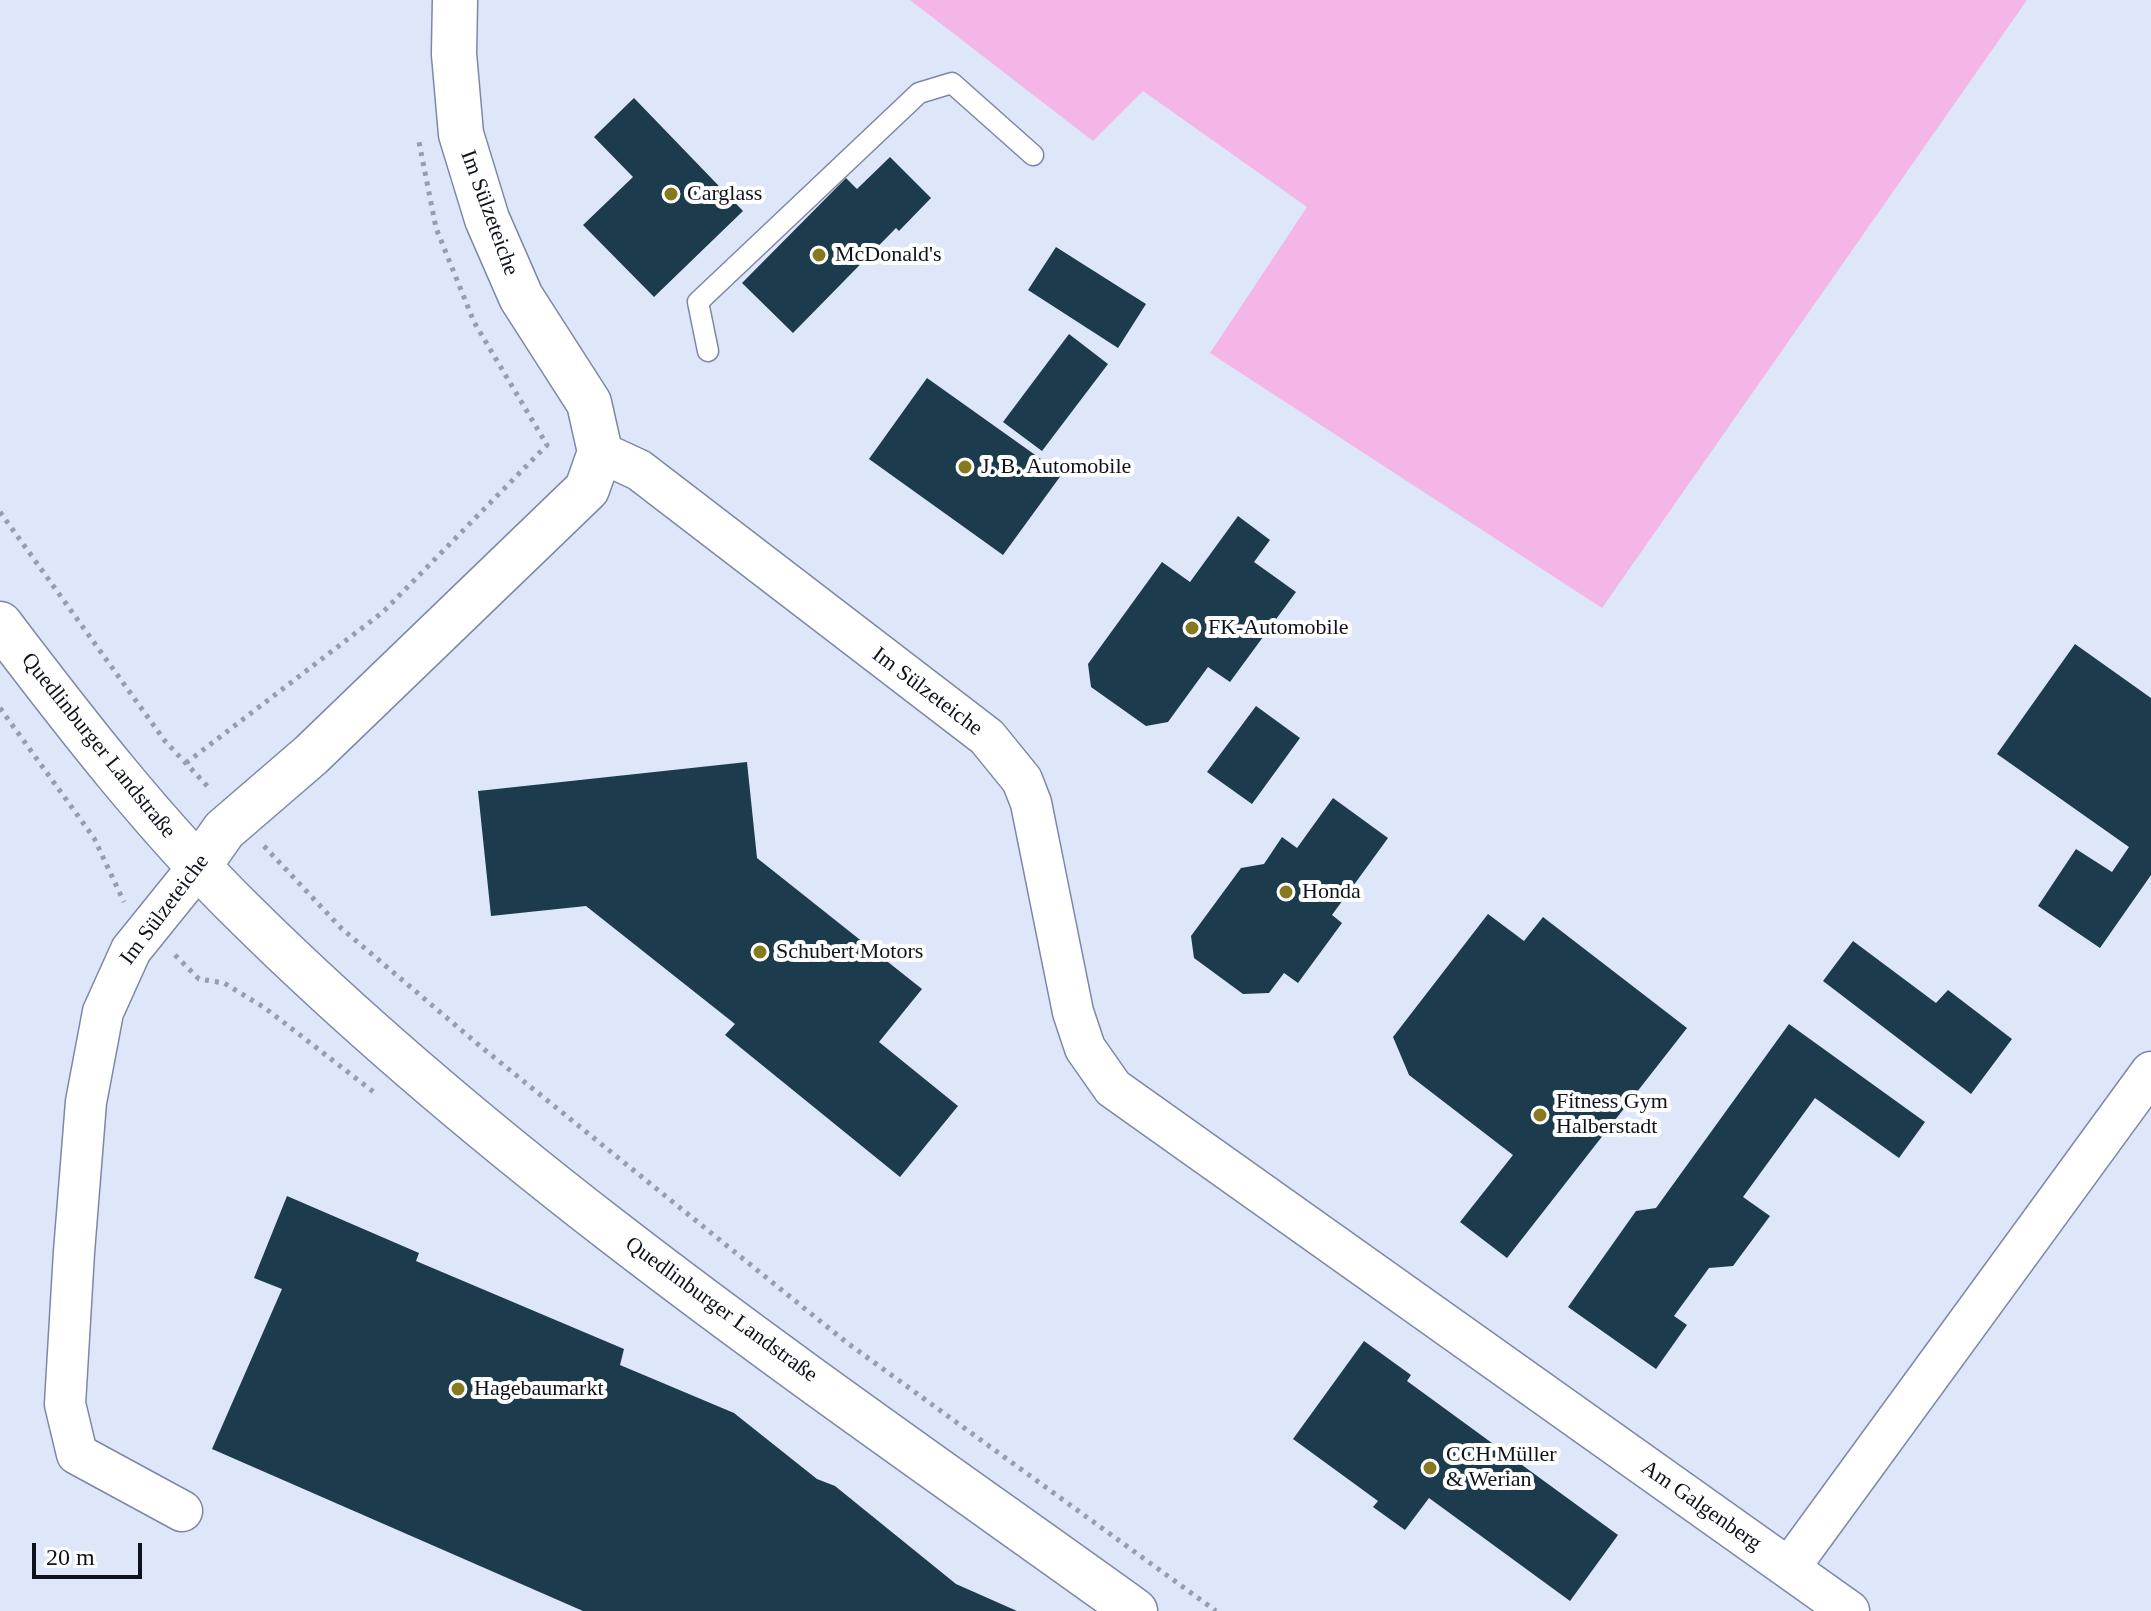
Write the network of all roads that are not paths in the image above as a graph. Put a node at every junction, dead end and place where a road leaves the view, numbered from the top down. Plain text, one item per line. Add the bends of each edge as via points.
1 (455, 0) edge
2 (1033, 155) dead end
3 (708, 351) dead end
4 (600, 452) junction
5 (0, 624) edge
6 (198, 867) junction
7 (2151, 1072) edge
8 (1113, 1088) joint
9 (182, 1511) dead end
10 (1789, 1568) junction
11 (1135, 1611) edge
12 (1849, 1611) edge

1 - 4 main road, Im Sülzeteiche via 461,134 487,219 521,297 589,403
2 - 3 lane via 952,83 919,93 698,302
4 - 6 main road, Im Sülzeteiche via 587,489 311,755 224,830
4 - 8 street, Im Sülzeteiche via 639,470 987,737 1022,780 1073,1012 1085,1048
5 - 6 main road, Quedlinburger Landstraße
6 - 9 street, Im Sülzeteiche via 131,950 103,1012 86,1102 65,1404 77,1454
6 - 11 main road, Quedlinburger Landstraße via 323,988 615,1233
7 - 10 street
8 - 10 street, Am Galgenberg
10 - 12 street, Am Galgenberg

